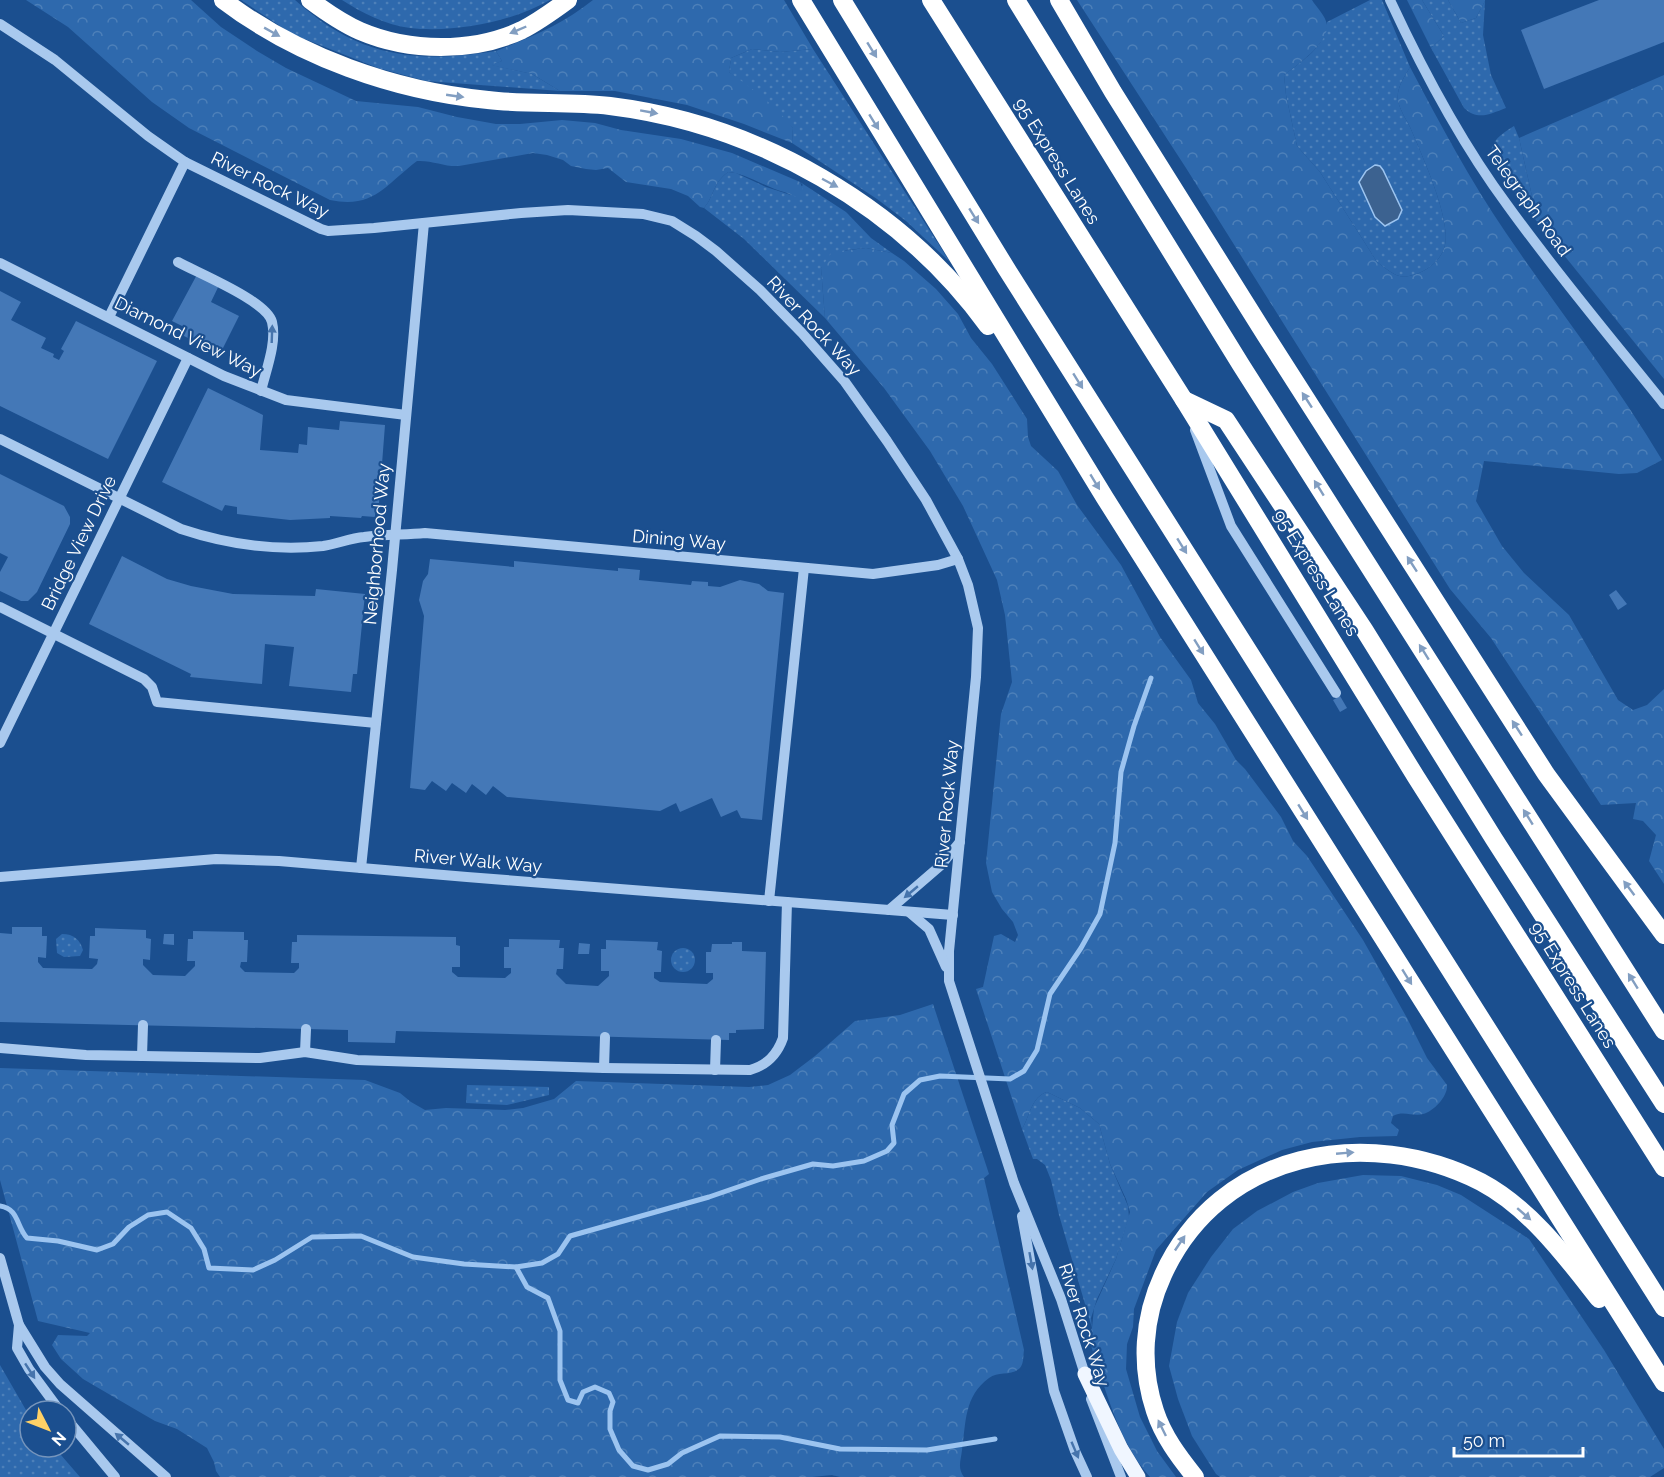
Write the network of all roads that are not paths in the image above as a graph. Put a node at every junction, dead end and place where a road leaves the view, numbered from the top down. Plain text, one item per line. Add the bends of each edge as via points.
1 (223, 0) edge
2 (310, 0) edge
3 (568, 0) edge
4 (801, 0) edge
5 (842, 0) edge
6 (931, 0) edge
7 (1016, 0) edge
8 (1059, 0) edge
9 (1390, 0) edge
10 (0, 24) edge
11 (185, 162) junction
12 (424, 223) junction
13 (178, 262) dead end
14 (0, 263) edge
15 (109, 317) junction
16 (188, 358) junction
17 (261, 391) junction
18 (1184, 400) junction
19 (1664, 404) edge
20 (406, 415) junction
21 (1065, 432) junction
22 (0, 439) edge
23 (119, 498) junction
24 (395, 535) junction
25 (958, 560) junction
26 (804, 568) junction
27 (0, 607) edge
28 (54, 633) junction
29 (1336, 693) dead end
30 (376, 723) junction
31 (0, 743) edge
32 (960, 841) junction
33 (361, 868) junction
34 (0, 877) edge
35 (769, 901) junction
36 (787, 902) junction
37 (889, 910) junction
38 (909, 911) junction
39 (953, 915) junction
40 (1664, 935) edge
41 (948, 976) junction
42 (143, 1025) dead end
43 (306, 1029) dead end
44 (1664, 1031) edge
45 (605, 1037) dead end
46 (716, 1040) dead end
47 (0, 1048) edge
48 (305, 1052) junction
49 (142, 1056) junction
50 (604, 1068) junction
51 (715, 1070) junction
52 (1664, 1104) edge
53 (1664, 1168) edge
54 (1014, 1183) junction
55 (0, 1258) edge
56 (1664, 1308) edge
57 (19, 1325) junction
58 (1085, 1374) junction
59 (1661, 1377) edge
60 (51, 1399) edge
61 (78, 1432) edge
62 (115, 1477) edge
63 (166, 1477) edge
64 (1087, 1477) edge
65 (1120, 1477) edge
66 (1138, 1477) edge
67 (1194, 1477) edge

1 -> 21 highway via 313,53 401,85 488,100 652,112 730,135 782,158 839,188 933,261 984,321
3 -> 2 highway via 520,31 460,46 429,47 380,39 359,31
4 -> 21 highway
5 -> 56 highway via 1012,278
6 - 18 highway, 95 Express Lanes
44 -> 7 highway via 1241,365
40 -> 8 highway via 1546,774 1260,327
9 - 19 street, Telegraph Road via 1429,78 1507,205
10 - 11 street, River Rock Way via 55,60
11 - 12 street, River Rock Way via 328,231
11 - 15 street
12 - 20 street, Neighborhood Way
12 - 25 street, River Rock Way via 545,211 616,212 659,216 696,236 760,290 845,382 920,490
17 -> 13 street via 273,331 268,312
14 - 15 street, Diamond View Way
15 - 16 street, Diamond View Way
16 - 17 street, Diamond View Way
16 - 23 street, Bridge View Drive
17 - 20 street, Diamond View Way via 286,400
18 - 29 street via 1231,526
18 - 52 highway via 1226,420 1365,631
18 - 53 highway, 95 Express Lanes via 1416,777
20 - 24 street, Neighborhood Way
21 -> 59 highway
22 - 23 street, Dining Way
23 - 24 street, Dining Way via 181,529 226,542 324,546 366,536
23 - 28 street, Bridge View Drive
24 - 26 street, Dining Way via 442,534
24 - 30 street, Neighborhood Way
25 - 26 street, Dining Way via 873,574
25 - 32 street, River Rock Way via 978,628
26 - 35 street
27 - 28 street
28 - 30 street via 144,680 152,687 157,702
28 - 31 street, Bridge View Drive
30 - 33 street, Neighborhood Way
32 -> 37 street via 940,866
32 - 39 street, River Rock Way
33 - 34 street, River Walk Way via 216,859
33 - 35 street, River Walk Way
35 - 36 street, River Walk Way
36 - 37 street, River Walk Way
36 - 51 street via 780,1045 762,1066
37 - 38 street, River Walk Way
38 - 39 street, River Walk Way
38 - 41 street via 929,929
39 - 41 street, River Rock Way
41 - 54 street, River Rock Way
42 - 49 street
43 - 48 street
45 - 50 street
46 - 51 street
47 - 49 street
48 - 49 street via 260,1058
48 - 50 street via 357,1060
50 - 51 street
54 - 58 street, River Rock Way via 1061,1299
54 -> 64 street, River Rock Way via 1054,1391
55 - 57 street
57 -> 60 street via 17,1348
63 -> 57 street via 60,1384
58 - 65 street, River Rock Way via 1093,1408
58 - 66 main road
67 -> 59 highway via 1164,1432 1148,1387 1146,1335 1158,1286 1170,1259 1209,1208 1255,1177 1314,1157 1344,1152 1397,1154 1455,1170 1482,1183 1532,1220
61 - 62 street

